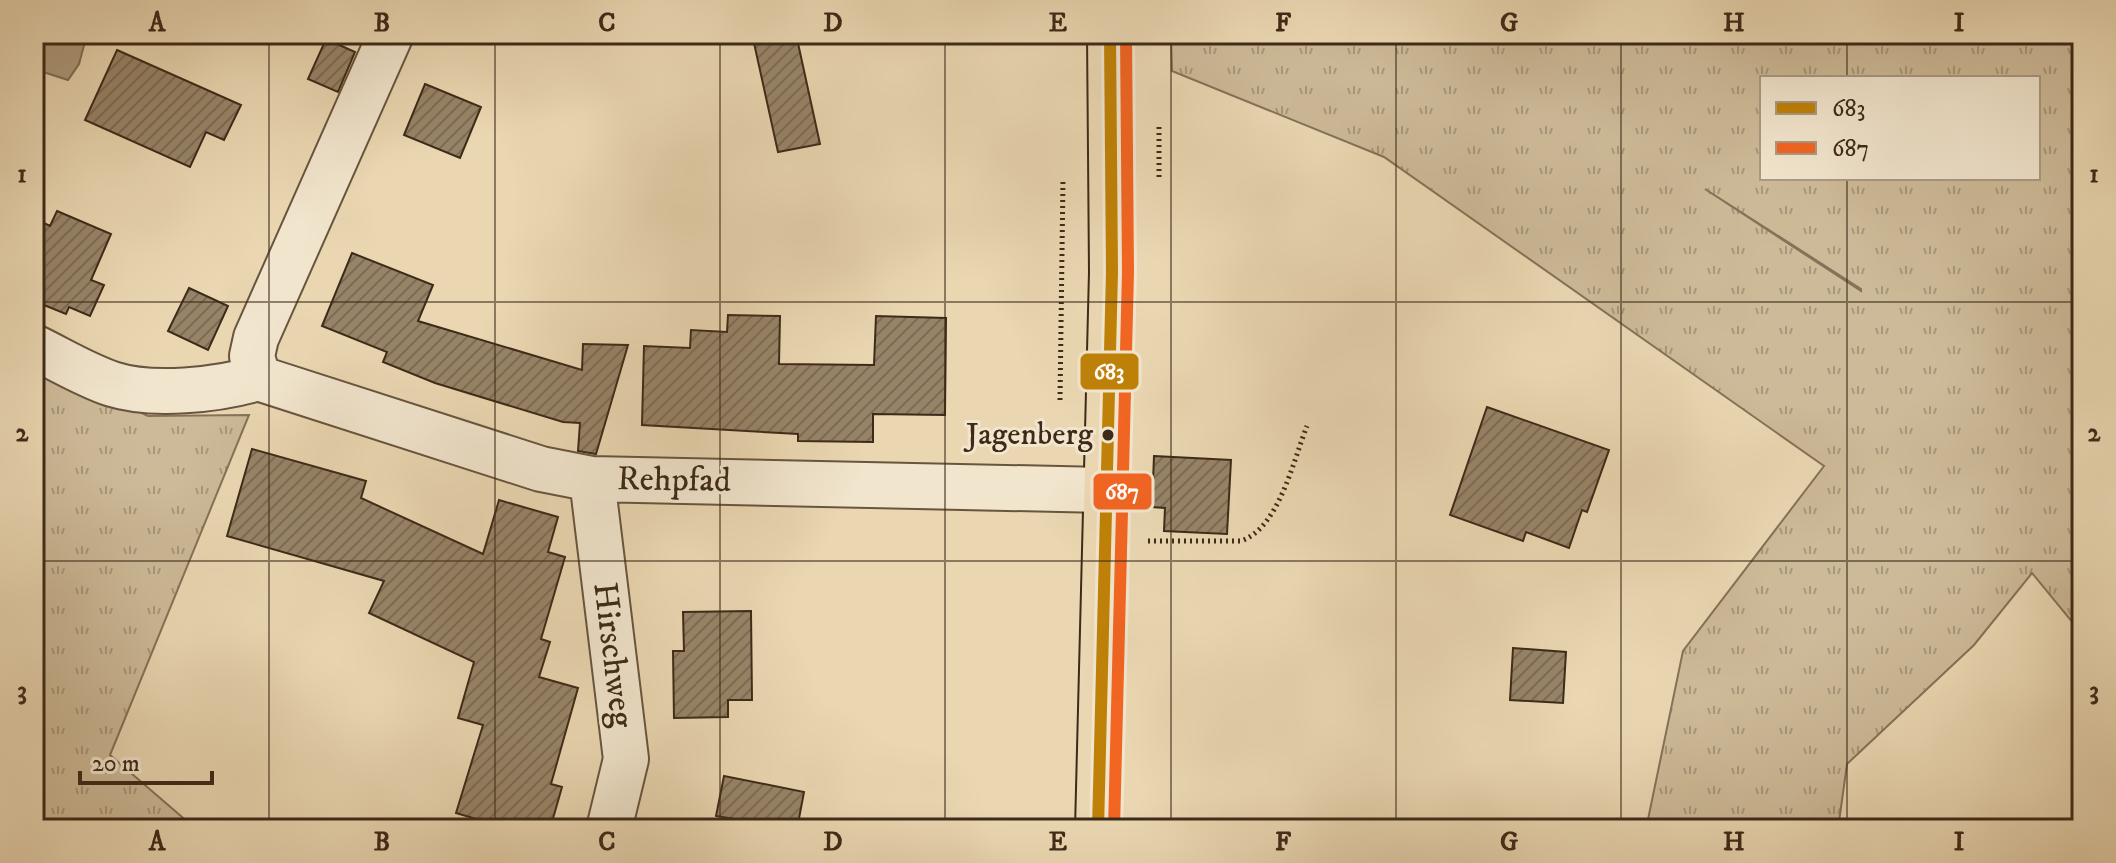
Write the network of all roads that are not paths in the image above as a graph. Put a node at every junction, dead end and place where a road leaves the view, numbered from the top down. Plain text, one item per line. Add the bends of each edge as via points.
1 (391, 34) edge
2 (1110, 34) edge
3 (34, 347) edge
4 (258, 378) junction
5 (592, 479) junction
6 (1104, 490) junction
7 (609, 829) edge
8 (1098, 829) edge

1 - 4 street via 256,338 252,356
2 - 6 main road via 1112,272
3 - 4 street, Rehpfad via 129,389 235,385
4 - 5 street, Rehpfad via 541,469
5 - 6 street, Rehpfad
5 - 7 street, Hirschweg via 626,759
6 - 8 main road

